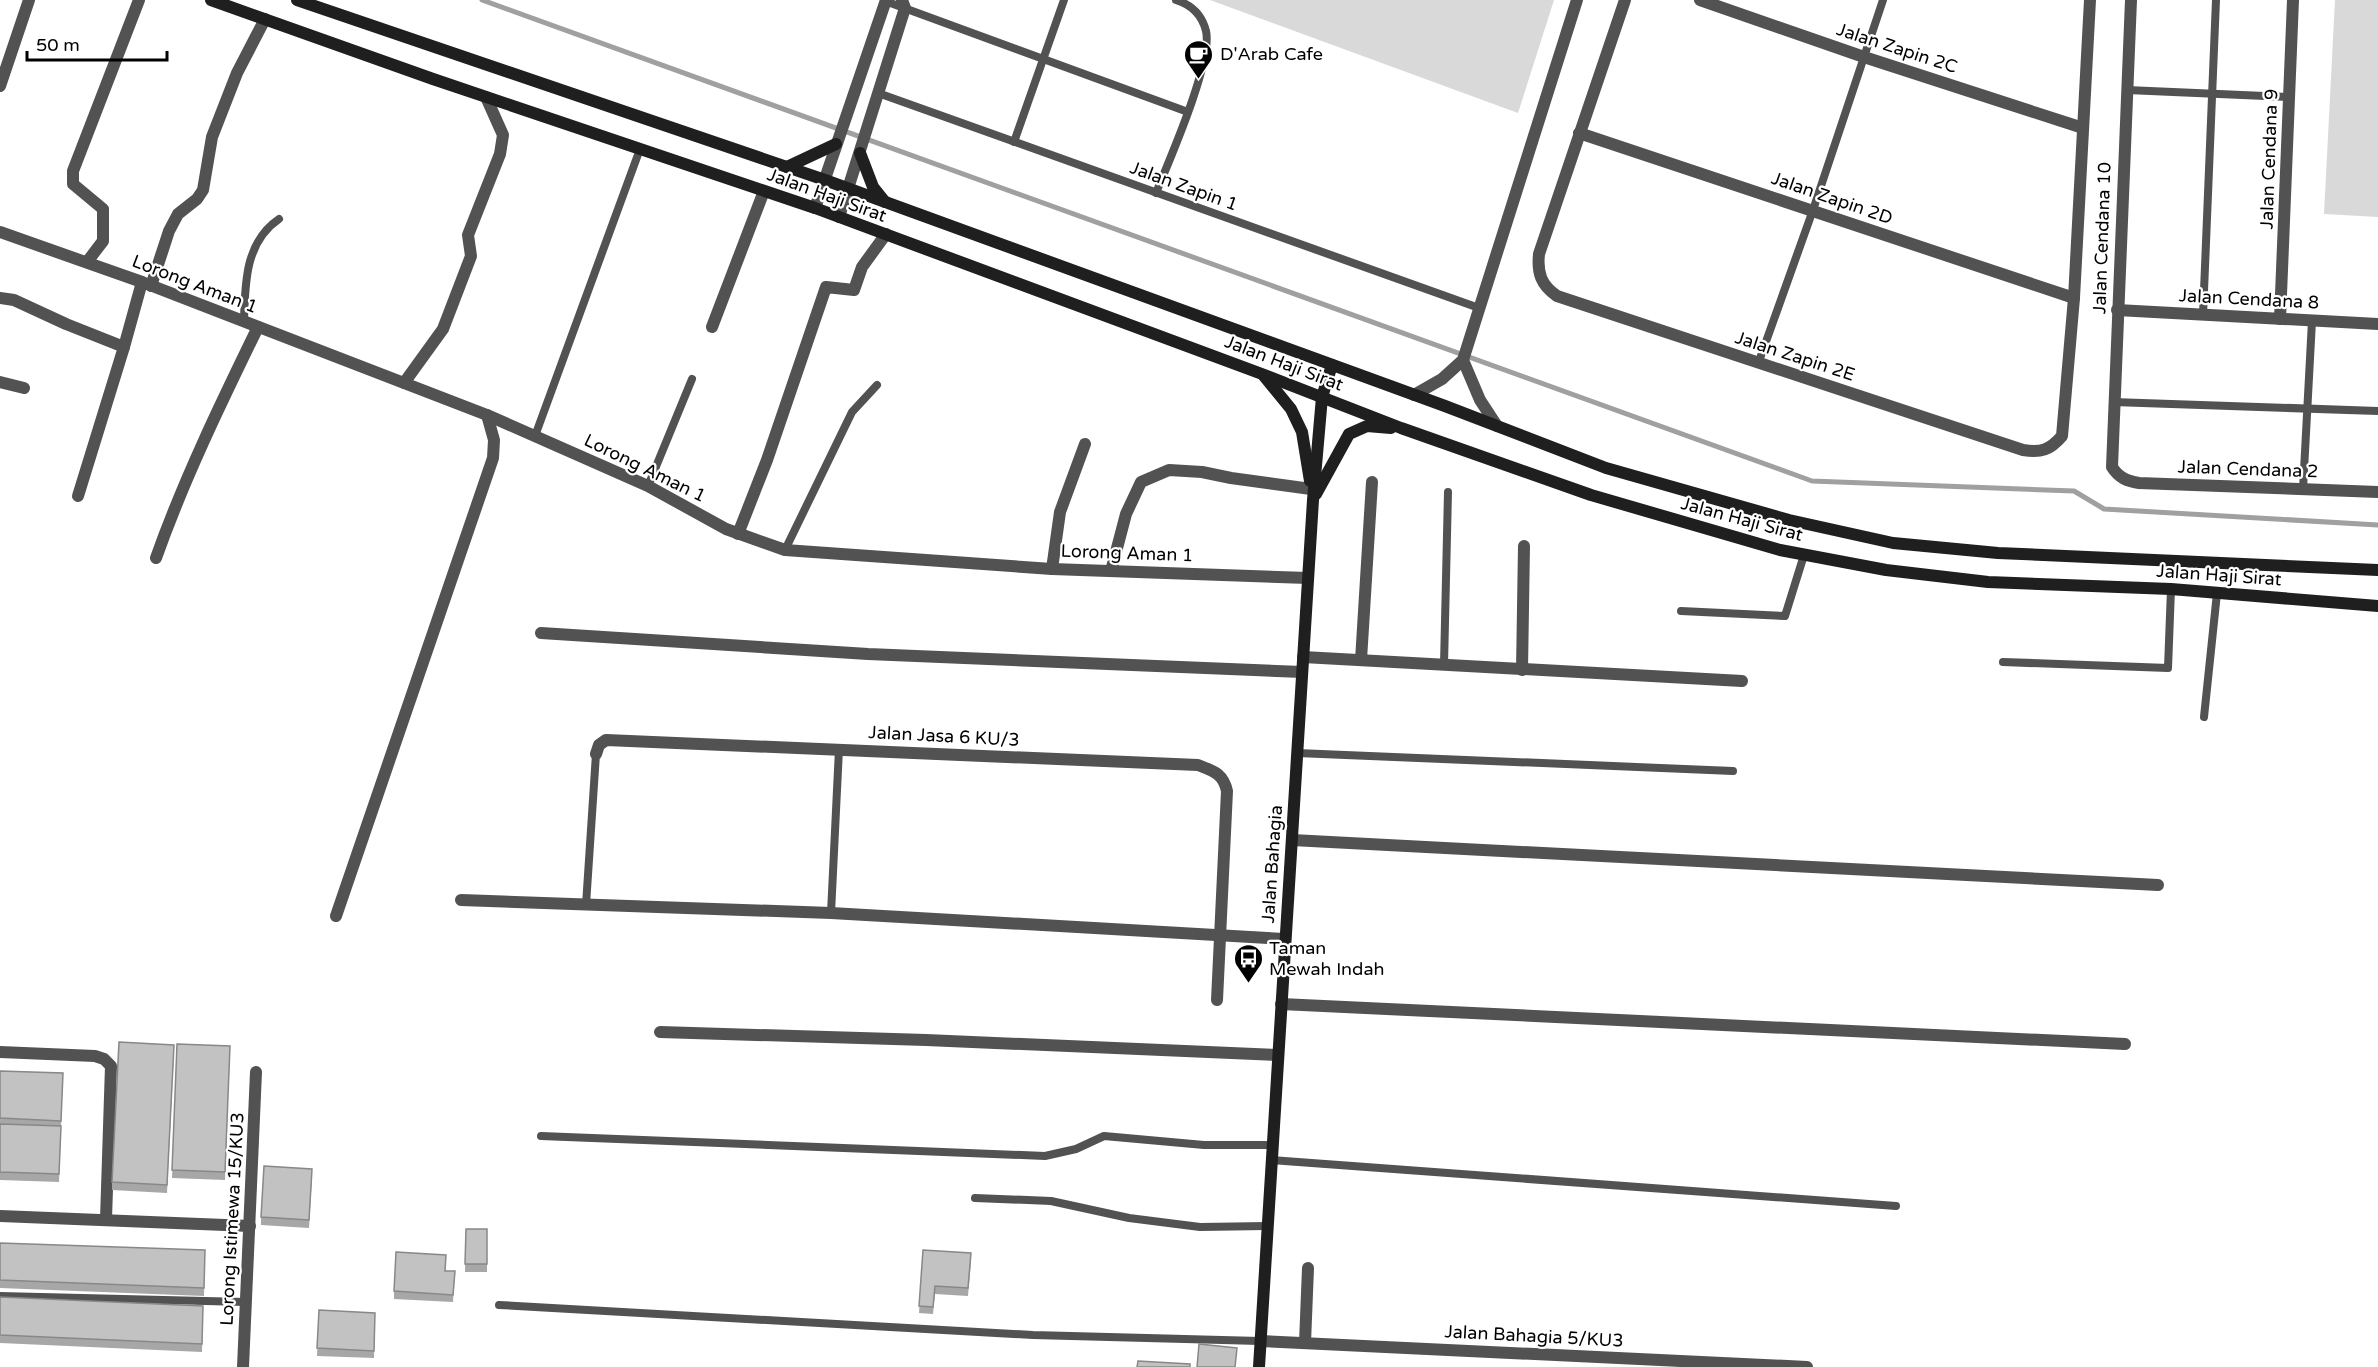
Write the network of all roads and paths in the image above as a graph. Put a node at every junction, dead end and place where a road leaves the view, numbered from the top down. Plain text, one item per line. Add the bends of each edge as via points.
1 (29, 0) edge
2 (139, 0) edge
3 (211, 0) edge
4 (297, 0) edge
5 (1064, 0) edge
6 (1176, 0) edge
7 (1576, 0) edge
8 (1625, 0) edge
9 (1700, 0) edge
10 (1883, 0) edge
11 (2090, 0) edge
12 (2131, 0) edge
13 (2216, 0) edge
14 (2293, 0) edge
15 (886, 1) edge
16 (904, 4) edge
17 (265, 19) junction
18 (1864, 57) junction
19 (1043, 58) junction
20 (0, 86) edge
21 (2127, 90) junction
22 (878, 93) junction
23 (2212, 94) junction
24 (486, 97) junction
25 (2289, 97) junction
26 (1188, 112) junction
27 (2083, 128) junction
28 (1580, 133) junction
29 (837, 142) junction
30 (1014, 142) junction
31 (640, 149) junction
32 (861, 149) junction
33 (787, 167) junction
34 (825, 180) junction
35 (849, 189) junction
36 (764, 191) junction
37 (1156, 193) junction
38 (885, 202) junction
39 (815, 208) junction
40 (1813, 210) junction
41 (839, 217) junction
42 (279, 219) dead end
43 (0, 232) edge
44 (886, 234) junction
45 (87, 262) junction
46 (146, 284) junction
47 (0, 298) edge
48 (2074, 298) junction
49 (1479, 308) junction
50 (2117, 310) junction
51 (2203, 315) junction
52 (2280, 319) junction
53 (244, 321) junction
54 (2312, 321) junction
55 (2378, 324) edge
56 (258, 327) junction
57 (712, 327) dead end
58 (124, 347) junction
59 (1463, 360) junction
60 (1758, 364) junction
61 (1332, 365) junction
62 (1262, 374) junction
63 (692, 379) dead end
64 (0, 382) edge
65 (404, 383) junction
66 (877, 385) dead end
67 (24, 388) dead end
68 (1414, 396) junction
69 (1322, 397) junction
70 (2113, 402) junction
71 (2307, 409) junction
72 (2378, 411) edge
73 (487, 415) junction
74 (1497, 426) junction
75 (1401, 428) junction
76 (535, 436) junction
77 (1085, 444) dead end
78 (2118, 475) joint
79 (1372, 482) dead end
80 (648, 486) junction
81 (2303, 489) junction
82 (1448, 492) dead end
83 (2378, 492) edge
84 (1312, 494) junction
85 (78, 496) dead end
86 (738, 534) junction
87 (1524, 546) dead end
88 (785, 550) junction
89 (1804, 555) junction
90 (156, 558) dead end
91 (1052, 568) junction
92 (2378, 570) edge
93 (1110, 571) junction
94 (1308, 579) junction
95 (2171, 589) junction
96 (2217, 593) junction
97 (2378, 606) edge
98 (1681, 611) dead end
99 (541, 633) dead end
100 (1303, 657) junction
101 (1361, 660) junction
102 (2003, 662) dead end
103 (1444, 665) junction
104 (1522, 670) junction
105 (1302, 672) junction
106 (1742, 681) dead end
107 (2204, 717) dead end
108 (839, 749) junction
109 (1297, 753) junction
110 (596, 754) joint
111 (1733, 771) dead end
112 (1292, 840) junction
113 (2158, 885) dead end
114 (461, 900) dead end
115 (586, 905) junction
116 (831, 914) junction
117 (336, 916) dead end
118 (1221, 936) junction
119 (1286, 939) junction
120 (1217, 1000) dead end
121 (1281, 1004) junction
122 (660, 1032) dead end
123 (2125, 1044) dead end
124 (0, 1052) edge
125 (1278, 1055) junction
126 (256, 1072) dead end
127 (541, 1136) dead end
128 (1272, 1145) junction
129 (1271, 1160) junction
130 (975, 1198) dead end
131 (1896, 1206) dead end
132 (0, 1216) edge
133 (106, 1219) junction
134 (250, 1226) junction
135 (1267, 1226) junction
136 (1308, 1268) dead end
137 (0, 1296) edge
138 (246, 1302) junction
139 (499, 1305) dead end
140 (1260, 1341) junction
141 (1305, 1343) junction
142 (243, 1367) edge
143 (1258, 1367) edge
144 (1807, 1367) edge

1 - 20 street
2 - 45 street via 73,171 73,184 103,209 103,241
3 - 17 main road, Jalan Haji Sirat
4 - 33 main road, Jalan Haji Sirat
5 - 19 lane
6 - 26 lane via 1187,3 1200,15 1207,33 1205,55
7 - 49 street
8 - 28 street
9 - 18 street, Jalan Zapin 2C
10 - 18 lane
11 - 27 street
12 - 21 street, Jalan Cendana 10
13 - 23 lane
14 - 25 street, Jalan Cendana 9
15 - 16 lane
15 - 29 street
16 - 19 lane
16 - 22 street
17 - 24 main road, Jalan Haji Sirat
17 - 46 street via 237,73 212,137 203,190 178,214
18 - 27 street, Jalan Zapin 2C
18 - 40 lane
19 - 26 lane
19 - 30 lane
21 - 23 lane
21 - 50 street, Jalan Cendana 10
22 - 30 lane, Jalan Zapin 1
22 - 32 street
23 - 25 lane
23 - 51 lane
24 - 31 main road, Jalan Haji Sirat
24 - 65 street via 503,135 500,154 468,235 471,256 443,329
25 - 52 street, Jalan Cendana 9
26 - 37 lane
27 - 48 street
28 - 40 street, Jalan Zapin 2D
28 - 60 street, Jalan Zapin 2E via 1539,254 1541,280 1548,290
29 - 33 main road
29 - 34 street
30 - 37 lane, Jalan Zapin 1
31 - 36 main road, Jalan Haji Sirat
31 - 76 lane
32 - 35 street
32 - 38 main road via 873,187
33 - 34 main road, Jalan Haji Sirat
34 - 35 main road, Jalan Haji Sirat
34 - 39 street
35 - 38 main road, Jalan Haji Sirat
35 - 41 street
36 - 39 main road, Jalan Haji Sirat
36 - 57 street
37 - 49 lane, Jalan Zapin 1
38 - 61 main road, Jalan Haji Sirat
39 - 41 main road, Jalan Haji Sirat
40 - 48 street, Jalan Zapin 2D
40 - 60 lane
41 - 44 main road, Jalan Haji Sirat
42 - 53 lane via 263,232 251,254
43 - 45 street, Lorong Aman 1
44 - 62 main road, Jalan Haji Sirat
44 - 86 street via 862,267 854,290 826,287
45 - 46 street, Lorong Aman 1
46 - 53 street, Lorong Aman 1
46 - 58 street
47 - 58 street via 14,300
48 - 60 street, Jalan Zapin 2E via 2062,436 2045,451 2023,450
49 - 59 street
50 - 51 street, Jalan Cendana 8
50 - 70 street, Jalan Cendana 10
51 - 52 street, Jalan Cendana 8
52 - 54 street, Jalan Cendana 8
53 - 56 street, Lorong Aman 1
54 - 55 street, Jalan Cendana 8
54 - 71 lane
56 - 65 street, Lorong Aman 1
56 - 90 street via 213,420
58 - 85 street
59 - 68 street
59 - 74 street via 1480,400
61 - 68 main road, Jalan Haji Sirat
61 - 69 main road, Jalan Bahagia
62 - 69 main road, Jalan Haji Sirat
62 - 84 main road via 1291,409 1302,432
63 - 80 lane
64 - 67 street
65 - 73 street, Lorong Aman 1
66 - 88 lane via 852,412
68 - 74 main road, Jalan Haji Sirat
69 - 75 main road, Jalan Haji Sirat
69 - 84 main road, Jalan Bahagia
70 - 71 lane
70 - 78 street, Jalan Cendana 10 via 2112,467
71 - 72 lane
71 - 81 lane
73 - 76 street, Lorong Aman 1
73 - 117 street via 494,440 493,458
74 - 92 main road, Jalan Haji Sirat via 1606,468 1789,520 1893,543 1998,553
75 - 84 main road via 1367,426 1349,434
75 - 89 main road, Jalan Haji Sirat via 1591,495
76 - 80 street, Lorong Aman 1
77 - 91 street via 1060,512
78 - 81 street, Jalan Cendana 2 via 2139,483
79 - 101 street
80 - 86 street, Lorong Aman 1
81 - 83 street, Jalan Cendana 2
82 - 103 lane
84 - 93 street via 1203,472 1169,470 1141,482 1126,514
84 - 94 main road, Jalan Bahagia
86 - 88 street, Lorong Aman 1
87 - 104 street
88 - 91 street, Lorong Aman 1
89 - 95 main road, Jalan Haji Sirat via 1886,570 1989,582
89 - 98 lane via 1785,616
91 - 93 street, Lorong Aman 1
93 - 94 street, Lorong Aman 1
94 - 100 main road, Jalan Bahagia
95 - 96 main road, Jalan Haji Sirat
95 - 102 lane via 2168,668
96 - 97 main road, Jalan Haji Sirat
96 - 107 lane
99 - 105 street via 868,654
100 - 101 street
100 - 105 main road, Jalan Bahagia
101 - 103 street
103 - 104 street
104 - 106 street
105 - 109 main road, Jalan Bahagia
108 - 110 street, Jalan Jasa 6 KU/3 via 606,740
108 - 116 lane
108 - 118 street, Jalan Jasa 6 KU/3 via 1198,765 1212,771 1225,780 1227,790
109 - 111 lane
109 - 112 main road, Jalan Bahagia
110 - 115 lane, Jalan Jasa 6 KU/3
112 - 113 street
112 - 119 main road, Jalan Bahagia
114 - 115 street
115 - 116 street
116 - 118 street
118 - 119 street
118 - 120 street, Jalan Jasa 6 KU/3
119 - 121 main road, Jalan Bahagia
121 - 123 street
121 - 125 main road, Jalan Bahagia
122 - 125 street
124 - 133 street via 95,1056 111,1066
125 - 128 main road, Jalan Bahagia
126 - 134 street, Lorong Istimewa 15/KU3
127 - 128 lane via 1045,1155 1076,1149 1104,1136 1203,1145
128 - 129 main road, Jalan Bahagia
129 - 131 lane
129 - 135 main road, Jalan Bahagia
130 - 135 lane via 1051,1201 1129,1218 1200,1227
132 - 133 street
133 - 134 street
134 - 138 street, Lorong Istimewa 15/KU3
135 - 140 main road, Jalan Bahagia
136 - 141 street
137 - 138 lane
138 - 142 street, Lorong Istimewa 15/KU3
139 - 140 lane via 1033,1335
140 - 141 street, Jalan Bahagia 5/KU3
140 - 143 main road, Jalan Bahagia
141 - 144 street, Jalan Bahagia 5/KU3

